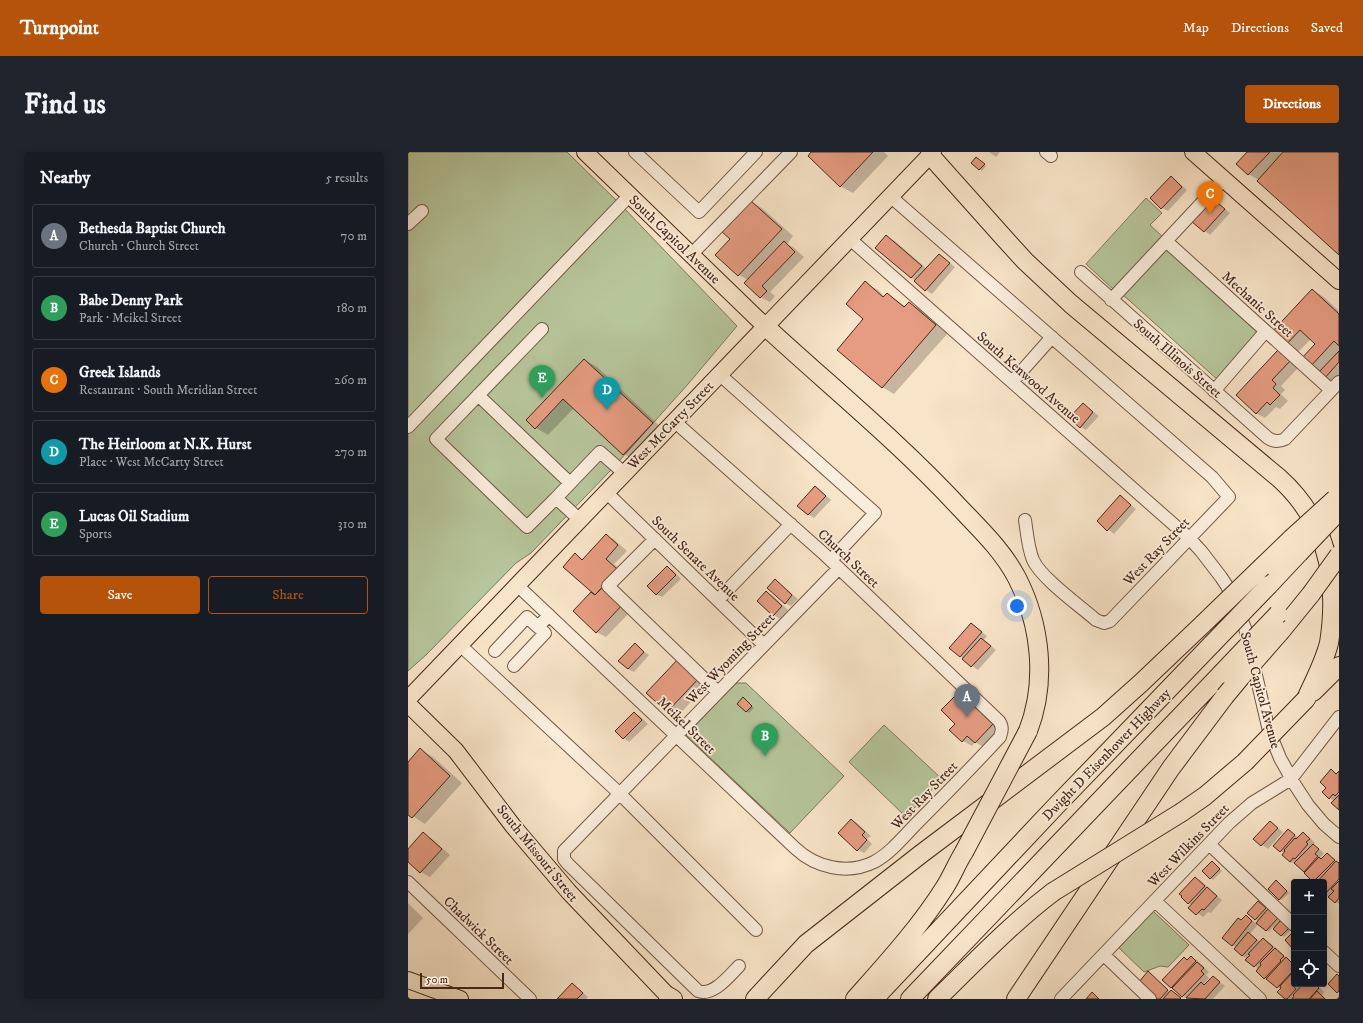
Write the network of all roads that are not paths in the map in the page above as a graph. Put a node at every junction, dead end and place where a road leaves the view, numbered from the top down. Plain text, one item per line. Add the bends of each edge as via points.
1 (585, 152) edge
2 (636, 152) edge
3 (756, 152) edge
4 (791, 152) edge
5 (1193, 152) edge
6 (930, 153) edge
7 (1224, 179) junction
8 (630, 195) junction
9 (890, 196) junction
10 (422, 211) dead end
11 (408, 224) edge
12 (850, 238) junction
13 (1166, 241) junction
14 (691, 255) junction
15 (1081, 272) dead end
16 (1339, 281) edge
17 (1111, 300) junction
18 (764, 326) junction
19 (542, 329) dead end
20 (1265, 332) junction
21 (1052, 338) junction
22 (719, 374) junction
23 (1012, 382) junction
24 (1335, 386) edge
25 (1214, 391) junction
26 (478, 396) junction
27 (674, 421) junction
28 (408, 427) edge
29 (624, 473) junction
30 (570, 483) junction
31 (606, 492) junction
32 (556, 498) junction
33 (1338, 502) edge
34 (580, 520) junction
35 (1025, 520) dead end
36 (790, 524) junction
37 (1189, 538) junction
38 (655, 539) junction
39 (1295, 546) junction
40 (1339, 550) edge
41 (1339, 555) edge
42 (835, 564) junction
43 (518, 585) junction
44 (1309, 588) junction
45 (718, 600) junction
46 (549, 615) junction
47 (1279, 622) junction
48 (538, 627) junction
49 (460, 645) junction
50 (764, 645) junction
51 (495, 650) dead end
52 (514, 666) dead end
53 (1339, 666) edge
54 (718, 692) junction
55 (408, 699) edge
56 (1306, 700) junction
57 (408, 704) edge
58 (1339, 717) edge
59 (999, 721) joint
60 (676, 735) junction
61 (1291, 779) junction
62 (619, 793) junction
63 (1339, 837) edge
64 (1209, 844) junction
65 (564, 857) joint
66 (846, 868) joint
67 (408, 882) edge
68 (1155, 901) junction
69 (1291, 922) edge
70 (756, 930) dead end
71 (1104, 955) junction
72 (1327, 955) edge
73 (739, 966) dead end
74 (1339, 966) edge
75 (775, 978) junction
76 (408, 980) edge
77 (876, 990) edge
78 (671, 998) edge
79 (460, 999) edge
80 (530, 999) edge
81 (742, 999) edge
82 (755, 999) edge
83 (855, 999) edge
84 (910, 999) edge
85 (937, 999) edge
86 (1016, 999) edge
87 (1060, 999) edge
88 (1150, 999) edge
89 (1260, 999) edge

1 - 8 main road, South Capitol Avenue
2 - 3 street via 699,212
4 - 14 street
5 - 7 main road
6 - 9 main road, West McCarty Street
6 - 56 highway via 976,208 1047,282 1088,320 1279,478 1308,509 1323,534 1330,554 1336,597 1329,644
7 - 13 street
7 - 16 main road
8 - 14 main road, South Capitol Avenue
8 - 28 street
9 - 12 main road, West McCarty Street
9 - 21 street
10 - 11 street
12 - 18 main road, West McCarty Street
12 - 23 street, South Kenwood Avenue
13 - 17 street
13 - 20 street, Mechanic Street
14 - 18 main road, South Capitol Avenue
15 - 17 street, South Illinois Street
17 - 25 street, South Illinois Street
18 - 22 main road, West McCarty Street
18 - 77 highway, bridge via 930,476 991,541 1018,579 1033,618 1038,648 1038,689 1032,722 945,886
19 - 26 street
20 - 24 street, Mechanic Street
20 - 25 street
21 - 23 street
21 - 37 street, West Ray Street via 1212,477 1229,497
22 - 27 main road, West McCarty Street
22 - 42 street, West Wyoming Street via 875,513
23 - 37 street, South Kenwood Avenue
24 - 25 street, South Illinois Street via 1285,439 1276,441 1268,438
26 - 30 street
26 - 32 street via 436,439 527,527
27 - 29 main road, West McCarty Street
27 - 36 street, Church Street
29 - 30 street via 600,452
29 - 31 main road, West McCarty Street
30 - 32 street
31 - 34 main road, West McCarty Street
31 - 38 street, South Senate Avenue
32 - 34 street
33 - 39 highway, Dwight D Eisenhower Highway, bridge
34 - 43 main road, West McCarty Street
35 - 37 street, West Ray Street via 1031,555 1038,568 1096,620 1104,623 1110,621
36 - 42 street, Church Street
36 - 45 street
37 - 61 street, South Capitol Avenue via 1202,551 1227,586 1245,628 1270,731 1276,750
38 - 45 street, South Senate Avenue
38 - 54 street via 608,586
39 - 75 highway, bridge via 1262,568 1103,717 827,926 806,944
39 - 77 highway, Dwight D Eisenhower Highway, bridge via 1269,585
40 - 44 highway, Dwight D Eisenhower Highway
41 - 44 highway, bridge
42 - 50 street, West Wyoming Street
42 - 59 street, Church Street
43 - 46 street, Meikel Street
43 - 49 main road, West McCarty Street
44 - 47 highway, Dwight D Eisenhower Highway
45 - 50 street, South Senate Avenue
46 - 48 street
46 - 60 street, Meikel Street
47 - 84 highway, Dwight D Eisenhower Highway, bridge via 1221,674
47 - 86 highway, bridge via 1167,775
48 - 51 street via 527,617
48 - 52 street via 545,633
49 - 55 main road, West McCarty Street
49 - 62 street
50 - 54 street, West Wyoming Street
53 - 56 highway
54 - 60 street, West Wyoming Street
56 - 85 highway, bridge via 1245,762 1205,796 1033,907
57 - 78 main road, South Missouri Street via 456,751 569,892
58 - 61 street, West Wilkins Street
59 - 66 street, West Ray Street via 1002,726 1000,737 894,846 873,862
60 - 62 street, West Wyoming Street
60 - 66 street, Meikel Street via 798,852 821,865
61 - 63 street, South Capitol Avenue via 1314,813
61 - 64 street, West Wilkins Street via 1245,809
62 - 65 street, West Wyoming Street via 567,847
62 - 70 street
64 - 68 street, West Wilkins Street
64 - 69 street
65 - 73 street, South Missouri Street via 568,864 698,992 706,993 717,988
67 - 80 street, Chadwick Street
68 - 71 street, West Wilkins Street
68 - 89 street
71 - 87 street, West Wilkins Street
71 - 88 street
72 - 74 street
75 - 81 highway
75 - 82 highway
76 - 79 main road
77 - 83 highway

